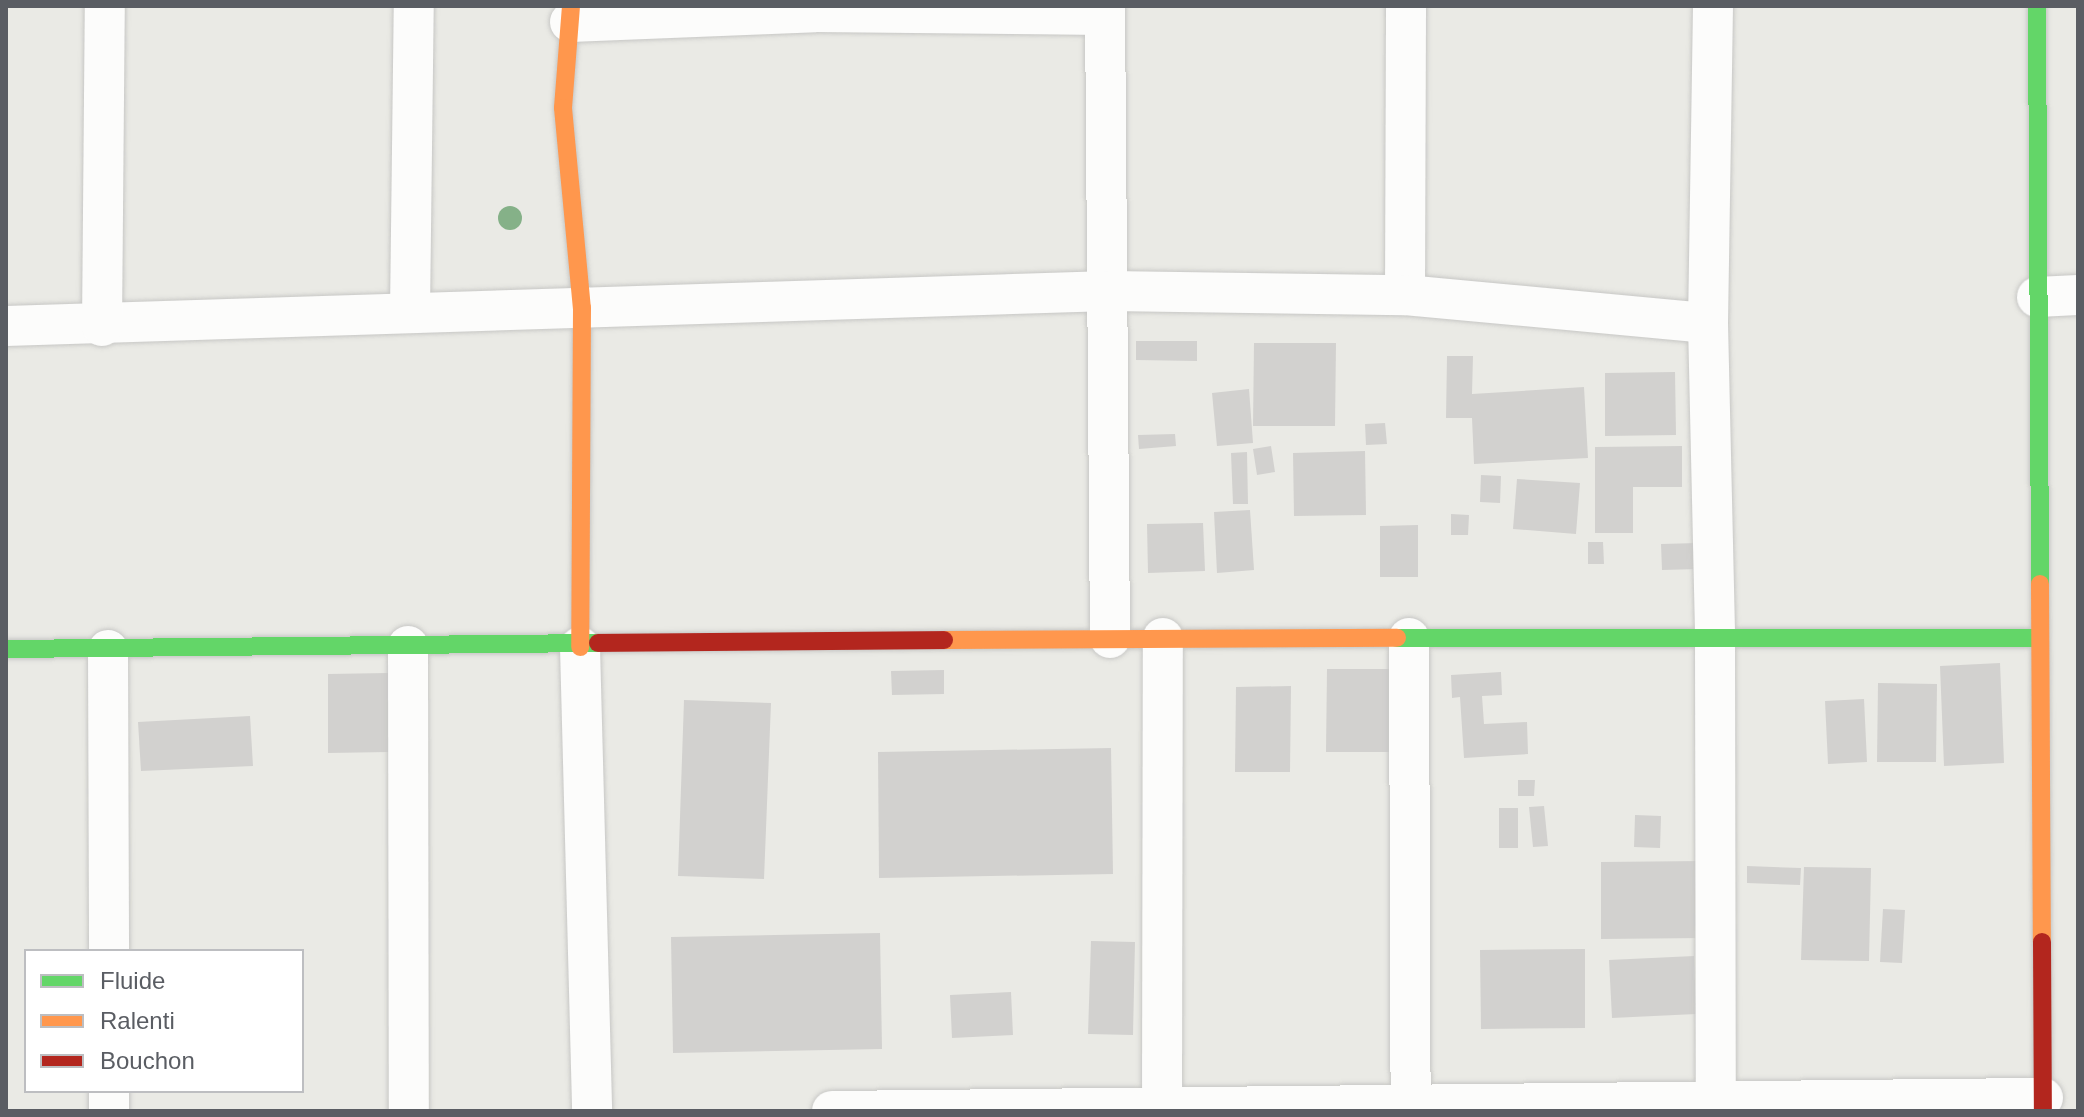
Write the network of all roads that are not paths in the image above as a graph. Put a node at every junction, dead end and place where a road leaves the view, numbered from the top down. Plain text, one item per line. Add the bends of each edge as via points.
1 (105, 6) edge
2 (414, 6) edge
3 (1406, 6) edge
4 (1713, 6) edge
5 (2037, 6) edge
6 (815, 9) edge
7 (1105, 11) edge
8 (571, 14) edge
9 (1109, 291) junction
10 (1405, 295) junction
11 (2078, 295) edge
12 (2037, 297) junction
13 (582, 308) junction
14 (410, 312) junction
15 (1708, 323) junction
16 (6, 326) edge
17 (102, 326) junction
18 (1110, 638) junction
19 (1163, 638) junction
20 (1409, 638) junction
21 (2040, 638) junction
22 (1715, 639) junction
23 (408, 646) junction
24 (580, 647) junction
25 (6, 649) edge
26 (108, 650) junction
27 (109, 949) edge
28 (2043, 1104) edge
29 (1716, 1106) edge
30 (1162, 1107) junction
31 (1410, 1108) edge
32 (921, 1110) edge
33 (409, 1111) edge
34 (592, 1111) edge
35 (832, 1111) edge

1 - 17 street
2 - 14 street
3 - 10 street
4 - 15 street
5 - 12 street
6 - 7 street
6 - 8 street
7 - 9 street
8 - 13 street via 563,108
9 - 10 street
9 - 13 street
9 - 18 street
10 - 15 street
11 - 12 street
12 - 21 street
13 - 14 street
13 - 24 street
14 - 17 street
15 - 22 street
16 - 17 street
18 - 19 street
18 - 24 street
19 - 20 street
19 - 30 street
20 - 22 street
20 - 31 street
21 - 22 street
21 - 28 street
22 - 29 street
23 - 24 street
23 - 26 street
23 - 33 street
24 - 34 street
25 - 26 street
26 - 27 street
28 - 29 street
29 - 31 street
30 - 31 street
30 - 32 street
32 - 35 street

